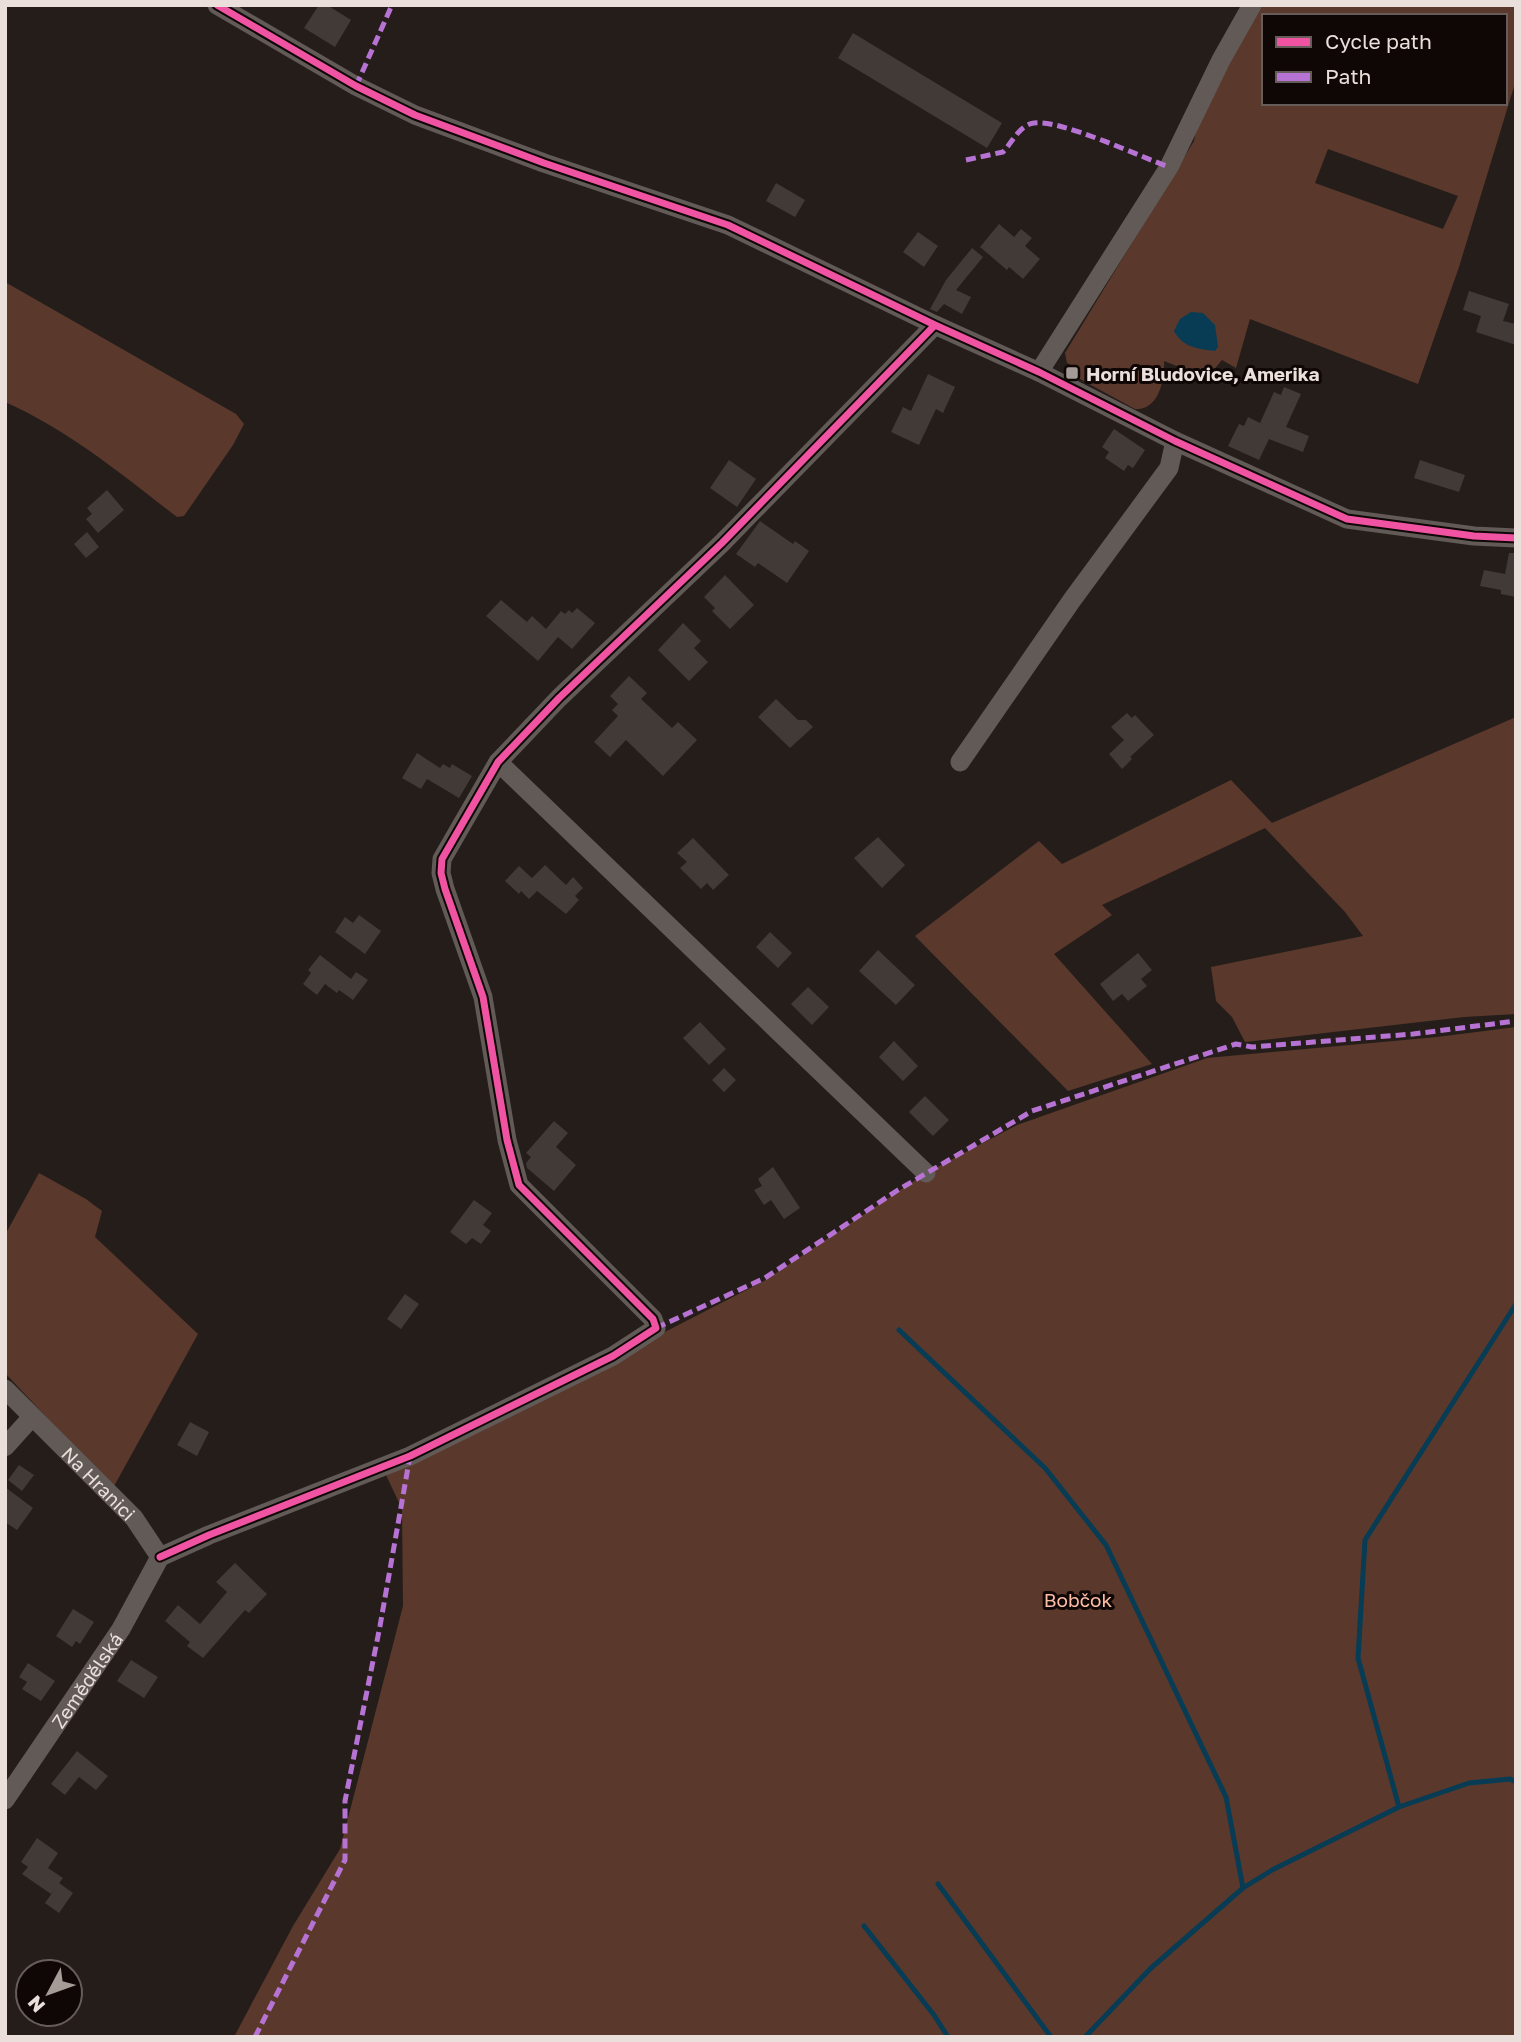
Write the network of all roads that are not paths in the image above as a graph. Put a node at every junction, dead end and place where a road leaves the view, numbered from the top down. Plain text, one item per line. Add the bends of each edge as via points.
1 (217, 5) edge
2 (1252, 5) edge
3 (935, 325) junction
4 (1039, 372) junction
5 (1175, 441) junction
6 (1516, 538) edge
7 (498, 762) junction
8 (960, 762) dead end
9 (926, 1173) dead end
10 (5, 1389) edge
11 (32, 1416) junction
12 (5, 1447) edge
13 (160, 1557) junction
14 (5, 1800) edge

1 - 3 street via 415,115 728,225
2 - 4 street via 1169,167
3 - 4 street
3 - 7 street via 722,544
4 - 5 street
5 - 6 street via 1347,519 1474,537
5 - 8 street via 1169,468
7 - 9 street
7 - 13 street via 442,859 441,873 483,997 519,1185 653,1319 656,1328 612,1356 410,1456
10 - 11 street, Na Hranici
11 - 12 street
11 - 13 street, Na Hranici via 134,1518
13 - 14 street, Zemědělská via 121,1629

